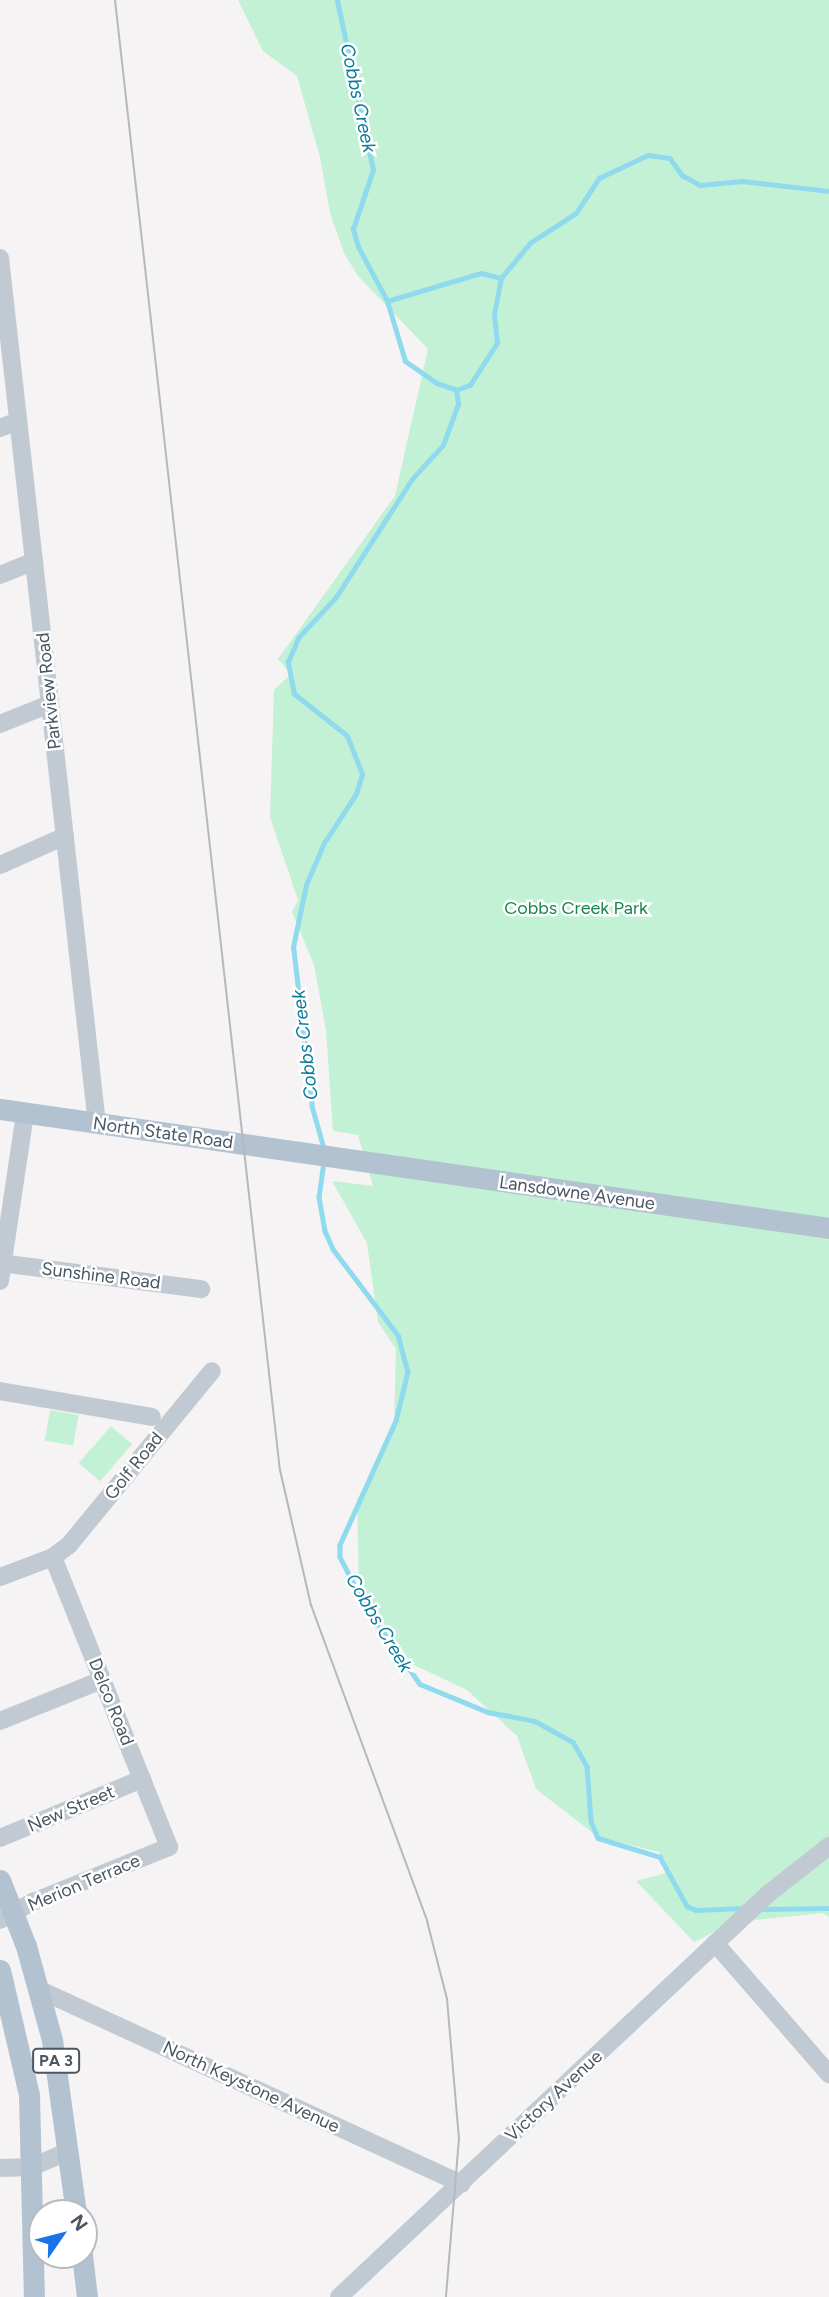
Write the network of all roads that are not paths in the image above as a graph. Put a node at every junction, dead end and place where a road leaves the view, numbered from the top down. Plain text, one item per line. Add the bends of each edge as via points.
1 (0, 258) edge
2 (1, 278) edge
3 (18, 421) junction
4 (0, 428) edge
5 (34, 561) junction
6 (0, 575) edge
7 (50, 704) junction
8 (0, 724) edge
9 (65, 836) junction
10 (0, 865) edge
11 (0, 1109) edge
12 (24, 1113) junction
13 (97, 1124) junction
14 (335, 1157) joint
15 (829, 1228) edge
16 (1, 1269) edge
17 (201, 1289) dead end
18 (212, 1371) dead end
19 (0, 1391) edge
20 (152, 1417) dead end
21 (53, 1557) junction
22 (0, 1577) edge
23 (102, 1680) junction
24 (0, 1721) edge
25 (142, 1779) junction
26 (0, 1838) edge
27 (829, 1846) edge
28 (169, 1847) joint
29 (0, 1880) edge
30 (7, 1917) edge
31 (721, 1937) junction
32 (0, 1970) edge
33 (40, 1990) junction
34 (829, 2074) edge
35 (69, 2151) junction
36 (32, 2167) junction
37 (0, 2168) edge
38 (456, 2189) junction
39 (74, 2199) edge
40 (84, 2269) edge
41 (34, 2297) edge
42 (87, 2297) edge
43 (339, 2297) edge

1 - 2 street, Parkview Road
2 - 3 street, Parkview Road
3 - 4 street
3 - 5 street, Parkview Road
5 - 6 street
5 - 7 street, Parkview Road
7 - 8 street
7 - 9 street, Parkview Road
9 - 10 street
9 - 13 street, Parkview Road
11 - 12 main road, North State Road
12 - 13 main road, North State Road
12 - 16 street
13 - 14 main road, North State Road
14 - 15 main road, Lansdowne Avenue
16 - 17 street, Sunshine Road
18 - 21 street, Golf Road via 69,1545
19 - 20 street, Golf Road
21 - 22 street
21 - 23 street, Delco Road
23 - 24 street
23 - 25 street, Delco Road
25 - 26 street, New Street
25 - 28 street, Delco Road
27 - 31 street, Victory Avenue
28 - 30 street, Merion Terrace
29 - 30 main road, PA 3
30 - 33 main road, PA 3
31 - 34 street
31 - 38 street, Victory Avenue
32 - 36 main road, PA 3 via 26,2071
33 - 35 main road, PA 3 via 57,2064
33 - 38 street, North Keystone Avenue via 442,2175
35 - 36 street
35 - 39 main road, PA 3
36 - 37 street
36 - 41 main road, PA 3
38 - 43 street, Victory Avenue
40 - 42 main road

